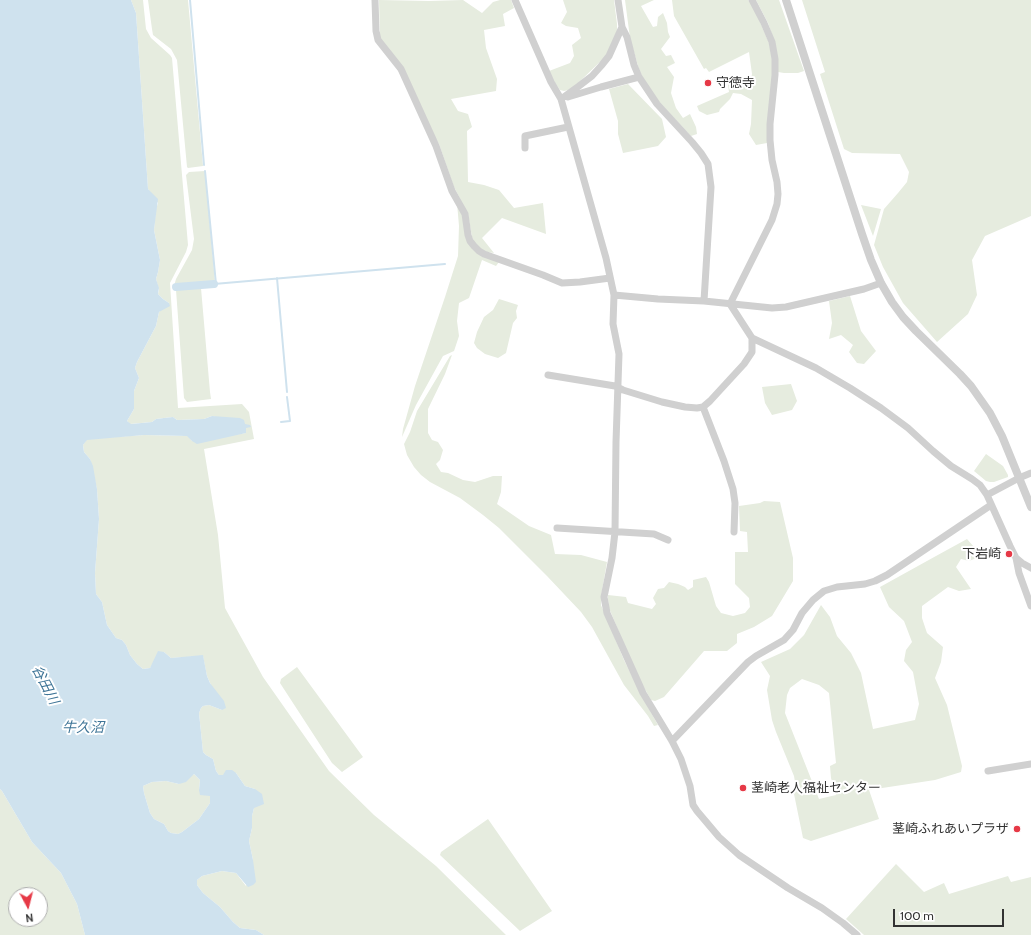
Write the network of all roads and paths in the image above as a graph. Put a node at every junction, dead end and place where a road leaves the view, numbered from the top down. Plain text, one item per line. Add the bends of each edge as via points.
1 (375, 0) edge
2 (515, 0) edge
3 (752, 0) edge
4 (786, 0) edge
5 (618, 2) edge
6 (622, 27) junction
7 (639, 77) junction
8 (560, 99) junction
9 (568, 127) junction
10 (525, 148) dead end
11 (610, 278) junction
12 (881, 283) junction
13 (614, 295) junction
14 (704, 301) junction
15 (730, 304) junction
16 (752, 338) junction
17 (548, 374) dead end
18 (618, 388) junction
19 (703, 407) junction
20 (1031, 473) edge
21 (1019, 478) junction
22 (987, 495) junction
23 (992, 504) junction
24 (1031, 508) edge
25 (557, 528) dead end
26 (616, 532) junction
27 (734, 532) dead end
28 (668, 540) dead end
29 (1016, 558) junction
30 (1031, 568) edge
31 (1031, 606) edge
32 (672, 741) junction
33 (1031, 764) edge
34 (988, 770) dead end
35 (857, 935) edge

1 - 11 street via 378,40 401,69 436,146 452,191 465,214 468,235 474,246 484,254 562,283
2 - 8 street
3 - 15 street via 772,42 775,59 770,145 778,194 772,220
4 - 12 street via 862,234
5 - 6 street
6 - 7 street
6 - 8 street via 609,56 601,66 592,76
7 - 8 street
7 - 14 street via 657,104 692,142 708,164 711,187
8 - 9 street
9 - 10 street via 525,136
9 - 11 street
11 - 13 street
12 - 15 street via 786,307 767,308
12 - 21 street via 903,317 960,374 982,401 1002,436
13 - 14 street
13 - 18 street via 613,324 619,354
14 - 15 street
15 - 16 street
16 - 19 street via 752,352 744,364
16 - 22 street via 816,368 881,408 939,456 980,485
17 - 18 street
18 - 19 street via 662,402 685,407
18 - 26 street
19 - 27 street via 733,489
20 - 21 street
21 - 22 street
21 - 24 street
22 - 23 street
23 - 29 street
23 - 32 street via 887,575 865,584 824,591 802,613 784,640 748,662
25 - 26 street
26 - 28 street via 654,534
26 - 32 street via 604,597 607,613 643,693
29 - 30 street
29 - 31 street
32 - 35 street via 686,772 693,805 719,837 739,855 822,908
33 - 34 street

